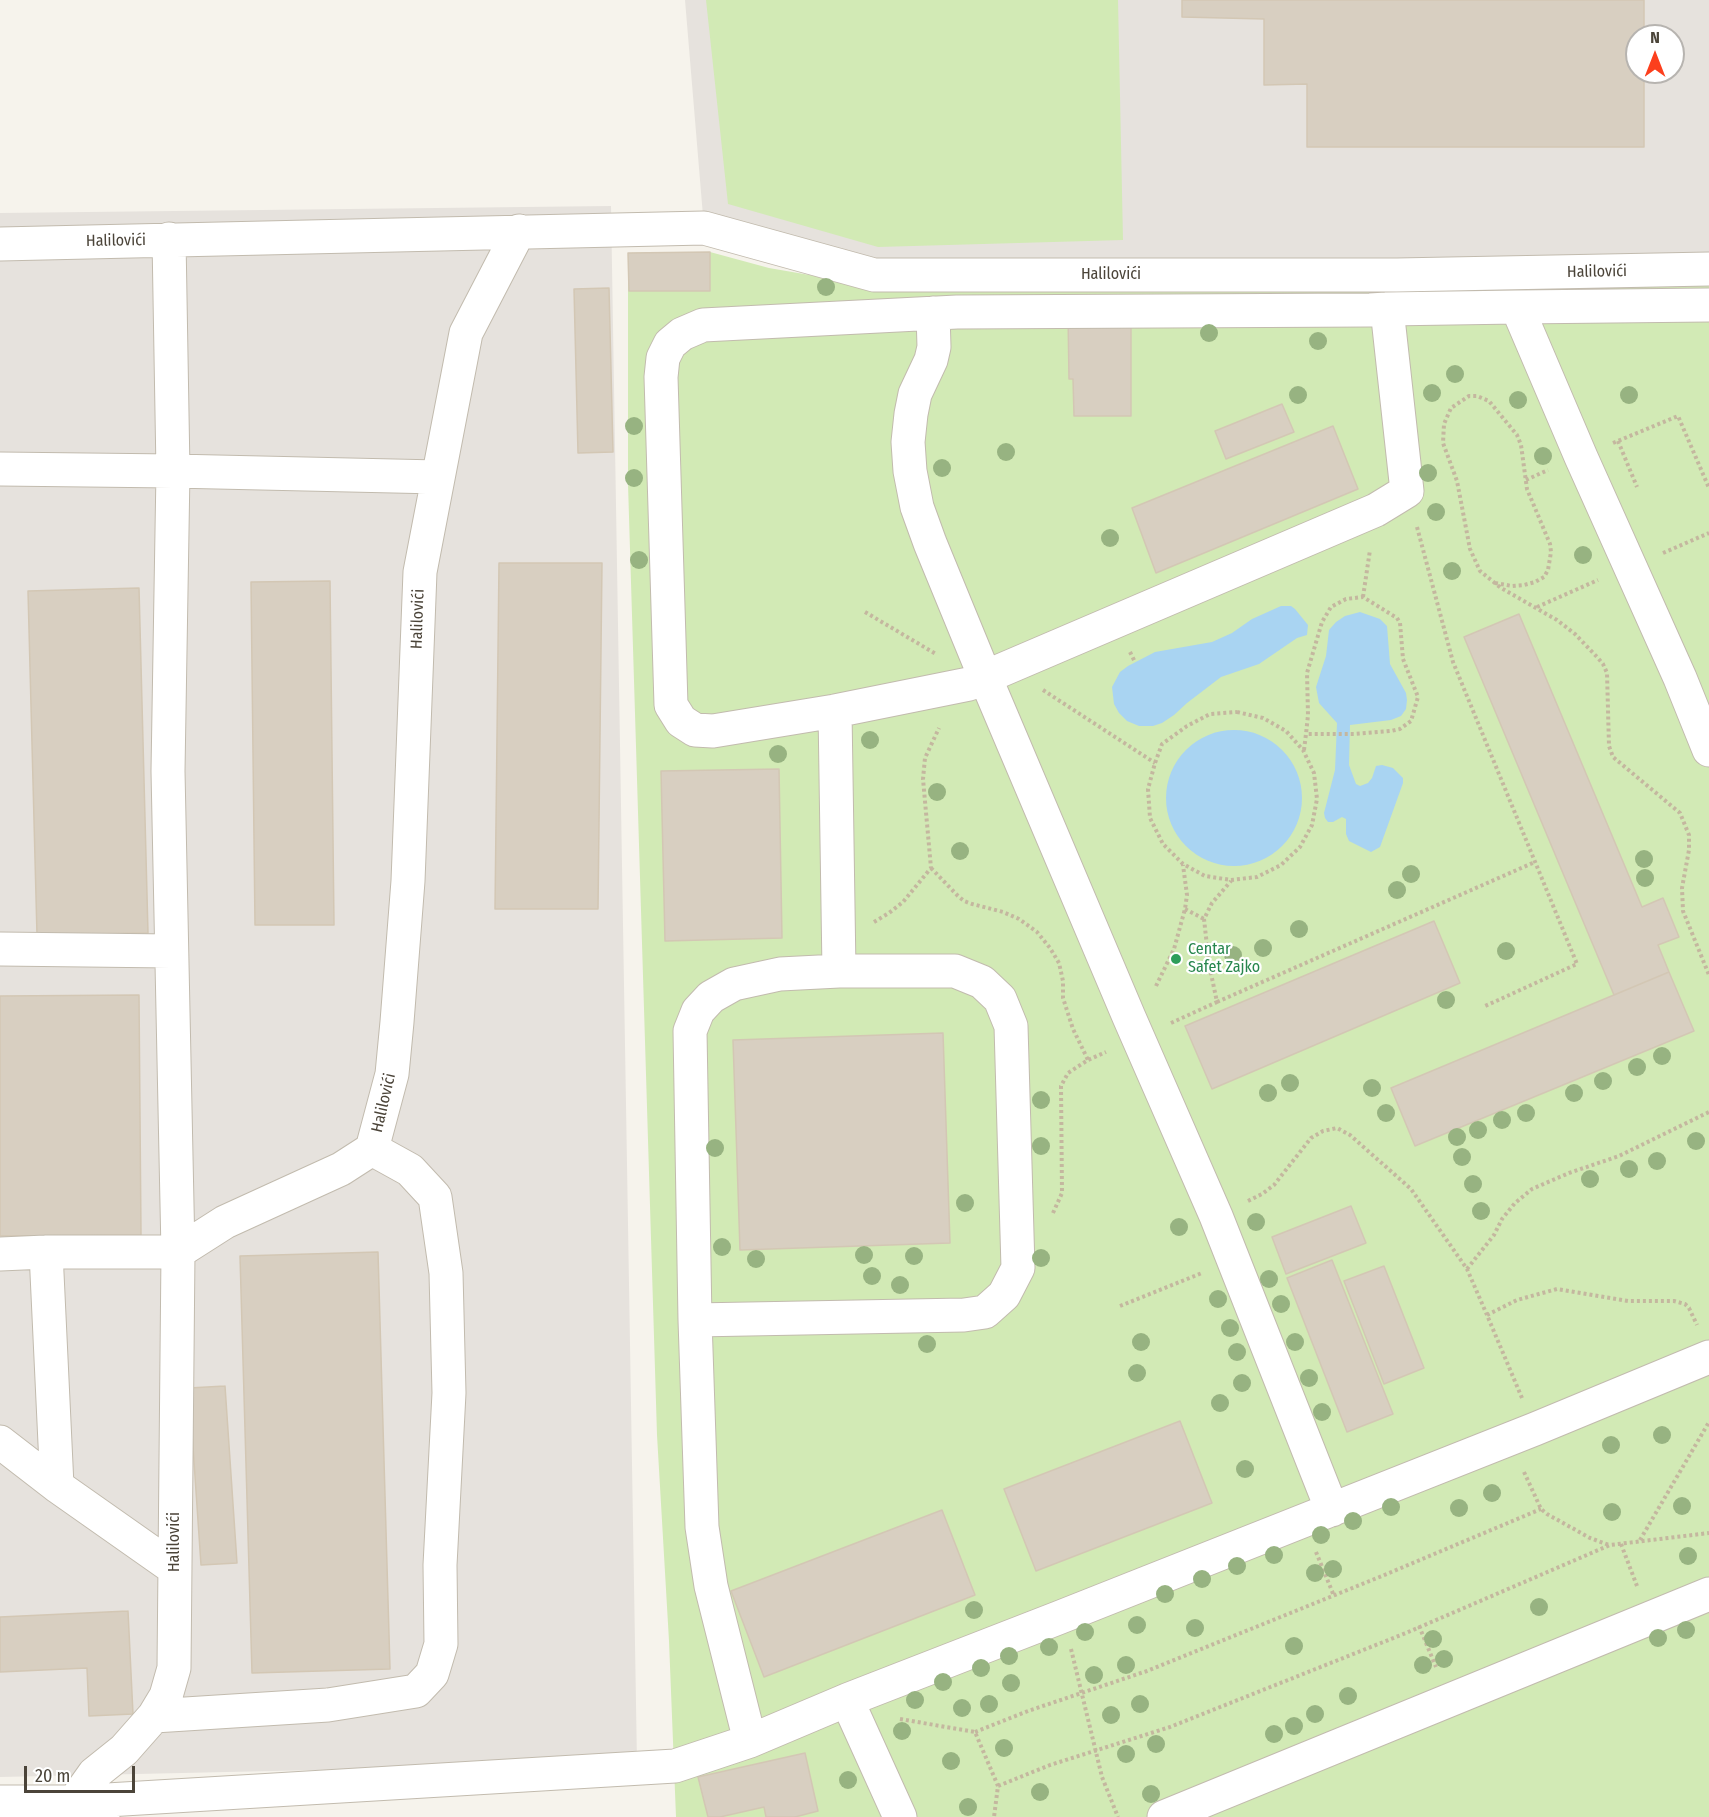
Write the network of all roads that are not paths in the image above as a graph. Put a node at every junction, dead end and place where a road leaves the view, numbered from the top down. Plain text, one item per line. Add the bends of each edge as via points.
1 (519, 231) junction
2 (169, 239) junction
3 (0, 244) edge
4 (1709, 269) edge
5 (1709, 305) edge
6 (1517, 307) junction
7 (1387, 309) junction
8 (933, 313) junction
9 (0, 469) edge
10 (173, 471) junction
11 (438, 477) junction
12 (977, 680) junction
13 (835, 711) junction
14 (1709, 750) edge
15 (0, 949) edge
16 (171, 951) junction
17 (839, 971) junction
18 (372, 1149) junction
19 (46, 1252) junction
20 (178, 1252) junction
21 (0, 1254) edge
22 (695, 1320) junction
23 (1708, 1358) edge
24 (0, 1442) edge
25 (57, 1486) junction
26 (1317, 1515) junction
27 (175, 1569) junction
28 (1709, 1594) edge
29 (850, 1705) junction
30 (154, 1716) junction
31 (750, 1741) junction
32 (74, 1802) junction
33 (0, 1803) edge
34 (103, 1817) edge
35 (900, 1817) edge
36 (1164, 1817) edge

1 - 2 street, Halilovići
1 - 4 street, Halilovići via 704,228 874,274 1397,274
1 - 11 street, Halilovići via 466,333
2 - 3 street, Halilovići
2 - 10 street
5 - 6 street
6 - 7 street
6 - 14 street
7 - 8 street
7 - 12 street via 1407,491 1376,510
8 - 12 street via 934,347 911,414 910,471 917,507
8 - 13 street via 703,325 682,334 670,344 663,358 671,705 681,721 695,730
9 - 10 street
10 - 11 street
10 - 16 street via 168,771
11 - 18 street, Halilovići via 420,572 408,881 392,1074
12 - 13 street
12 - 26 street via 1234,1260
13 - 17 street
15 - 16 street
16 - 20 street
17 - 22 street via 780,974 734,984 711,997 698,1011 690,1031
17 - 22 street via 956,971 982,982 1000,999 1011,1026 1018,1268 1004,1295 985,1312
18 - 20 street, Halilovići via 341,1169 225,1222
18 - 30 street via 410,1170 435,1197 446,1273 450,1393 440,1565 441,1644 432,1674 416,1691 339,1703
19 - 20 street
19 - 21 street
19 - 25 street
20 - 27 street, Halilovići
22 - 31 street via 702,1527 711,1586
23 - 26 street
24 - 25 street
25 - 27 street
26 - 29 street
27 - 30 street, Halilovići via 174,1668 166,1696
28 - 36 street
29 - 31 street
29 - 35 street
30 - 32 street, Halilovići via 124,1750 94,1774
31 - 32 street via 675,1766
32 - 33 street
32 - 34 street

